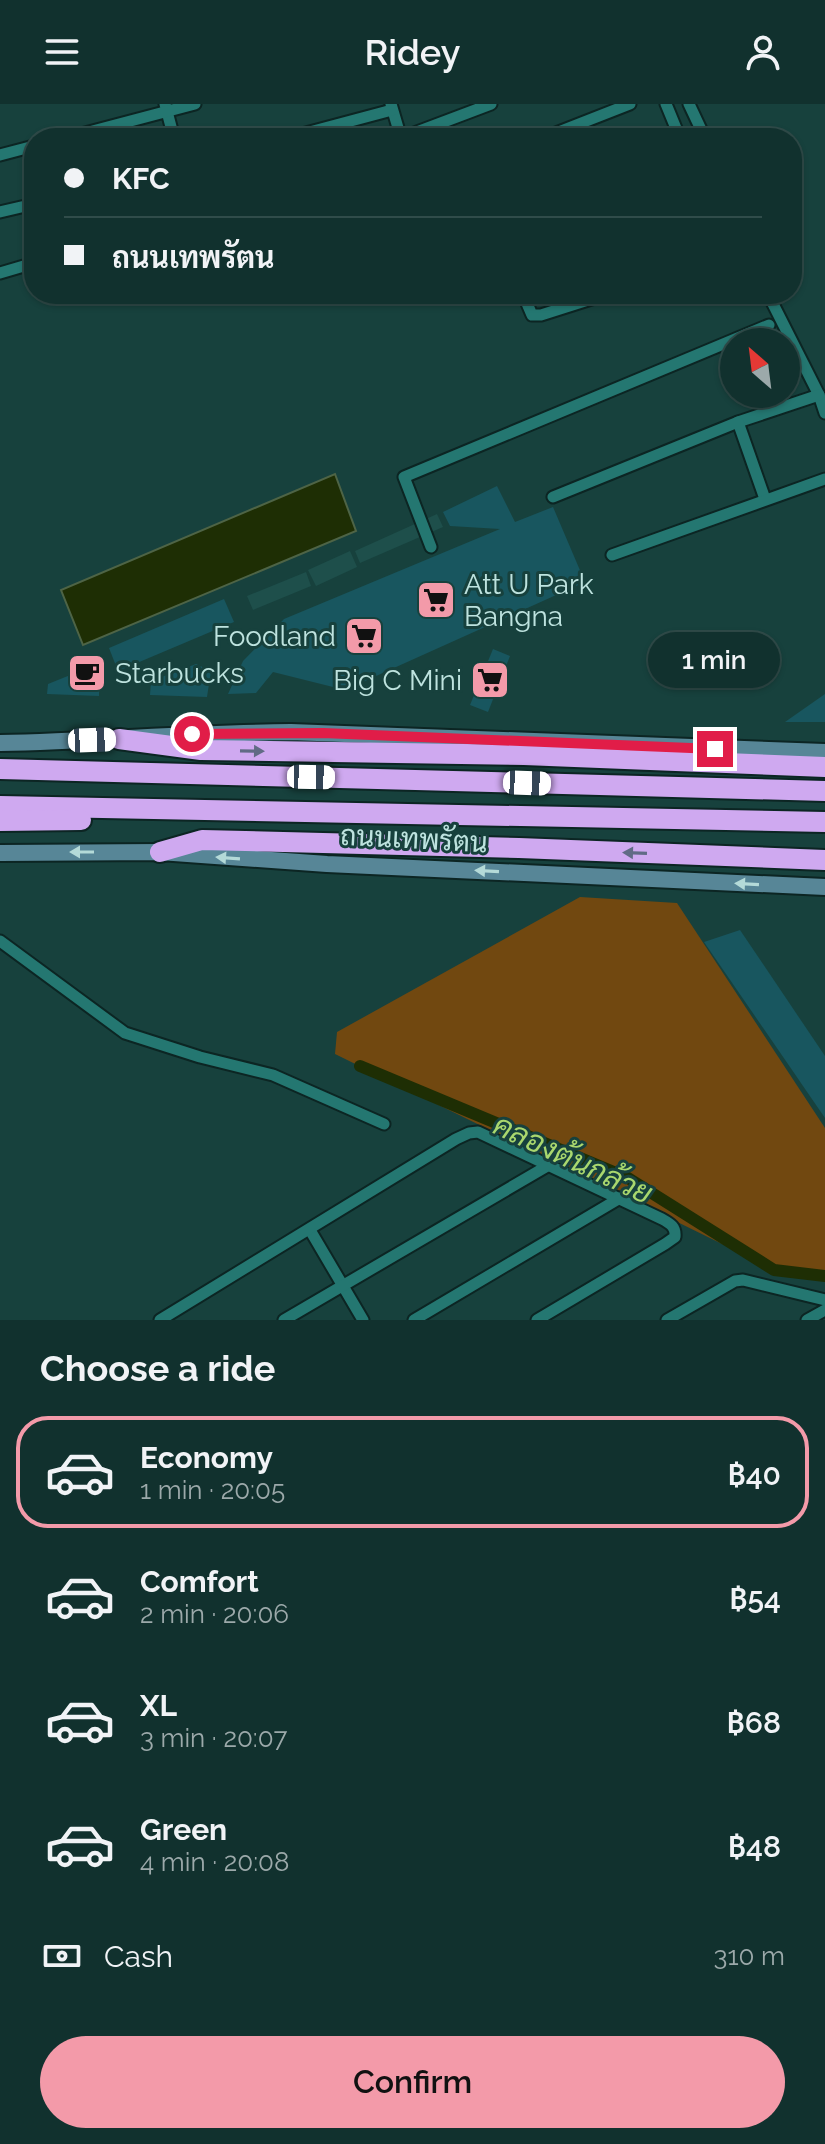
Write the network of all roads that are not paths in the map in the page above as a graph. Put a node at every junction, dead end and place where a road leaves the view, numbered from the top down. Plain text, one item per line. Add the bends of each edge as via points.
1 (195, 104) edge
2 (451, 104) edge
3 (490, 104) edge
4 (630, 104) edge
5 (666, 104) edge
6 (392, 107) edge
7 (690, 107) edge
8 (166, 108) edge
9 (461, 116) junction
10 (672, 117) junction
11 (99, 128) edge
12 (171, 128) edge
13 (321, 128) edge
14 (398, 128) edge
15 (428, 128) edge
16 (569, 128) edge
17 (676, 128) edge
18 (700, 128) edge
19 (24, 149) edge
20 (0, 155) edge
21 (24, 206) edge
22 (0, 212) edge
23 (24, 266) edge
24 (0, 273) edge
25 (527, 304) edge
26 (576, 304) edge
27 (773, 304) edge
28 (769, 325) dead end
29 (819, 395) junction
30 (825, 413) edge
31 (738, 422) junction
32 (825, 479) edge
33 (553, 497) dead end
34 (765, 499) junction
35 (431, 547) dead end
36 (612, 555) dead end
37 (119, 739) junction
38 (0, 743) edge
39 (201, 750) junction
40 (825, 752) edge
41 (825, 767) edge
42 (0, 769) edge
43 (94, 771) junction
44 (0, 783) edge
45 (825, 791) edge
46 (825, 798) edge
47 (0, 806) edge
48 (0, 821) edge
49 (825, 822) edge
50 (200, 830) junction
51 (825, 833) edge
52 (160, 852) junction
53 (0, 853) edge
54 (825, 860) edge
55 (825, 887) edge
56 (0, 941) edge
57 (384, 1124) dead end
58 (549, 1165) junction
59 (620, 1198) junction
60 (310, 1230) junction
61 (343, 1286) junction
62 (825, 1300) edge
63 (825, 1310) edge
64 (160, 1320) edge
65 (284, 1320) edge
66 (363, 1320) edge
67 (414, 1320) edge
68 (537, 1320) edge
69 (667, 1320) edge
70 (807, 1320) edge

1 - 8 street
2 - 9 street
3 - 9 street
4 - 16 street
5 - 10 street
6 - 13 street
6 - 14 street
7 - 10 street
7 - 18 street
8 - 11 street
8 - 12 street
9 - 15 street
10 - 17 street
19 - 20 street
21 - 22 street
23 - 24 street
25 - 26 street via 532,315
27 - 29 street
28 - 35 street via 404,477
29 - 30 street
29 - 31 street
31 - 33 street
31 - 34 street
32 - 34 street
34 - 36 street
37 - 38 main road
37 - 39 highway
37 - 40 main road via 291,732
39 -> 41 highway
39 - 43 highway
42 - 43 highway, ถนนเทพรัตน
43 - 45 highway, ถนนเทพรัตน
44 - 46 highway
47 - 49 highway
48 - 50 highway, ถนนเทพรัตน
50 - 51 highway, ถนนเทพรัตน
50 - 52 highway
54 -> 50 highway
52 -> 53 main road, ถนนเทพรัตน
55 -> 52 main road, ถนนเทพรัตน
56 - 57 street via 125,1033 273,1075
58 - 59 street
58 - 60 street via 491,1136 469,1133
58 - 61 street
59 - 67 street
59 - 68 street via 672,1224 675,1237
60 - 61 street
60 - 64 street
61 - 65 street
61 - 66 street
62 - 69 street via 735,1281
63 - 70 street

